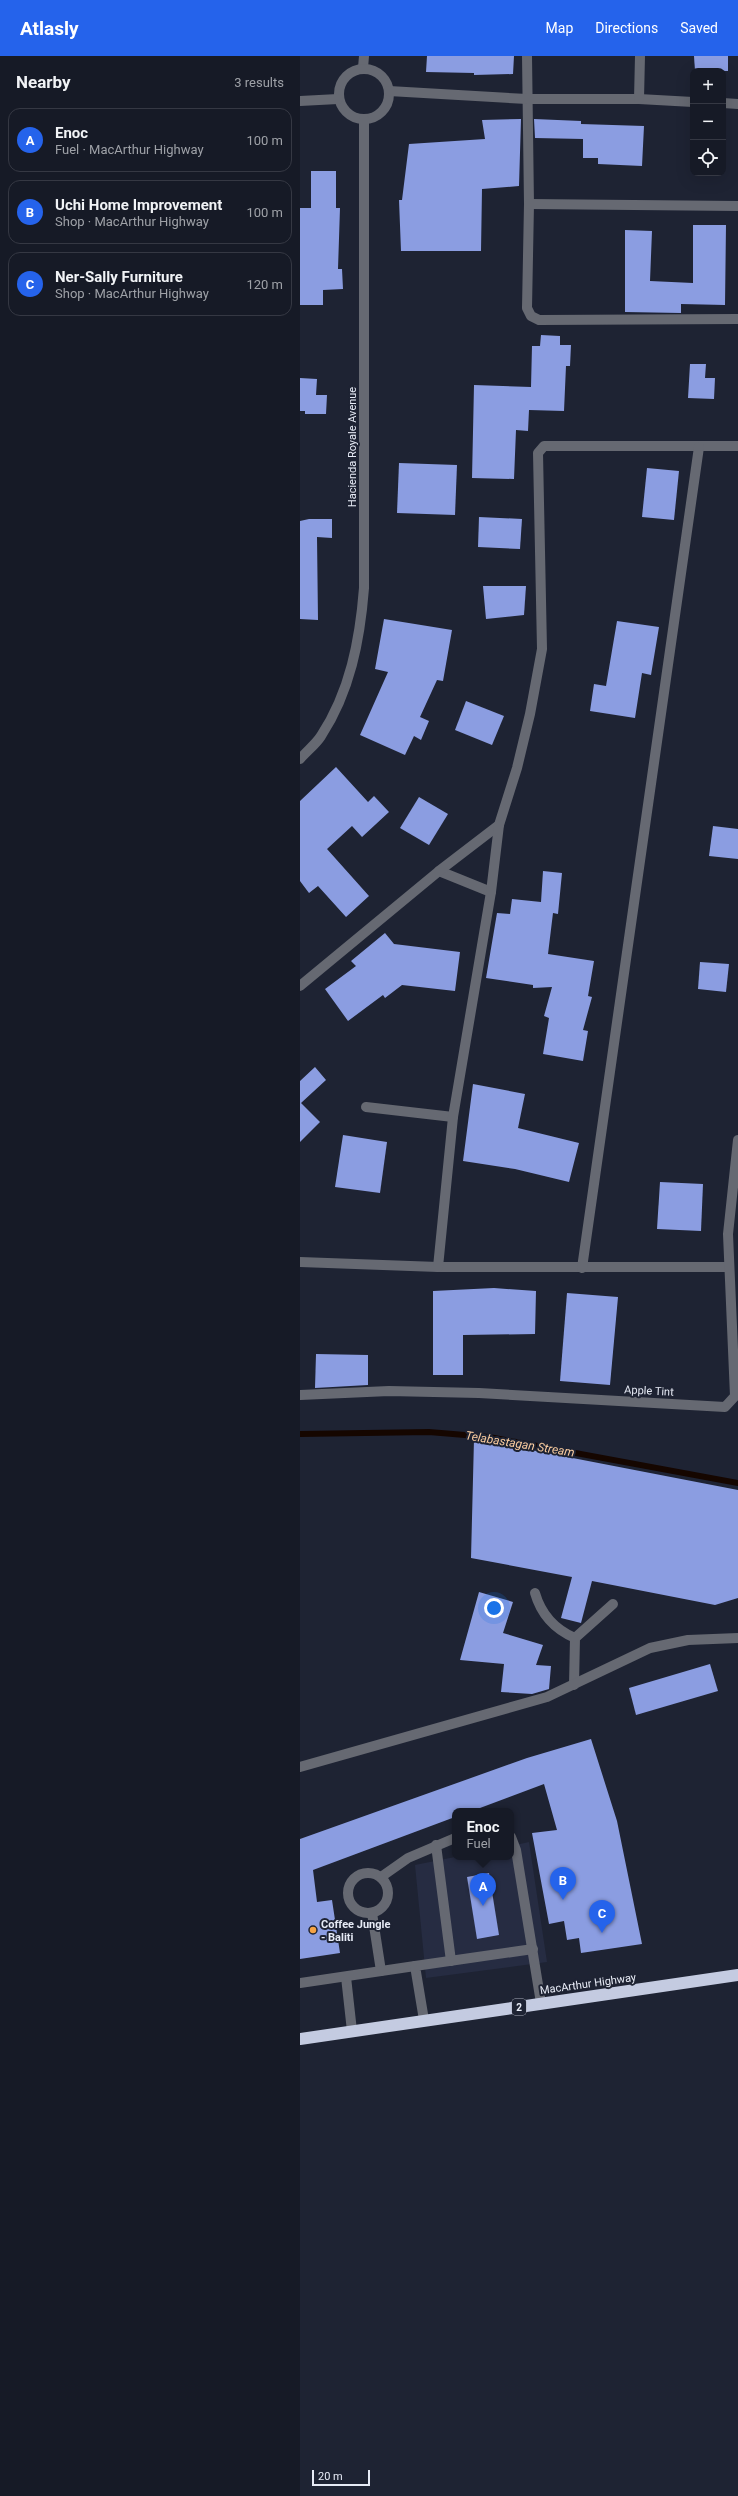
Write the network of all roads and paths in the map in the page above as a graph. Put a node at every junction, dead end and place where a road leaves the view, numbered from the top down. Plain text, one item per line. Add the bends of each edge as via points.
1 (364, 56) edge
2 (527, 56) edge
3 (640, 56) edge
4 (363, 68) junction
5 (389, 91) junction
6 (639, 98) junction
7 (338, 99) junction
8 (527, 99) junction
9 (300, 101) edge
10 (690, 102) edge
11 (726, 103) edge
12 (738, 104) edge
13 (364, 119) junction
14 (529, 204) junction
15 (738, 206) edge
16 (738, 319) edge
17 (738, 446) edge
18 (699, 447) junction
19 (300, 758) edge
20 (499, 824) junction
21 (439, 871) junction
22 (491, 892) junction
23 (300, 986) edge
24 (366, 1107) dead end
25 (453, 1117) junction
26 (738, 1140) edge
27 (300, 1262) edge
28 (438, 1267) junction
29 (728, 1267) junction
30 (582, 1268) junction
31 (300, 1395) edge
32 (535, 1593) dead end
33 (613, 1604) dead end
34 (575, 1638) junction
35 (738, 1638) edge
36 (574, 1685) junction
37 (300, 1767) edge
38 (452, 1839) edge
39 (436, 1845) junction
40 (514, 1845) edge
41 (381, 1877) junction
42 (372, 1913) junction
43 (533, 1949) junction
44 (451, 1961) junction
45 (415, 1966) junction
46 (381, 1971) junction
47 (738, 1975) edge
48 (346, 1976) junction
49 (300, 1983) edge
50 (540, 2004) junction
51 (424, 2020) junction
52 (352, 2031) junction
53 (300, 2039) edge

1 - 4 street
2 - 8 street
3 - 6 street
4 - 5 street via 375,71 385,79
4 - 7 street via 352,70 343,77
5 - 8 street
5 - 13 street via 388,101 383,110 374,117
6 - 8 street
6 - 10 street
7 - 9 street
7 - 13 street via 343,110 352,117
8 - 14 street
11 - 12 street
13 - 19 street, Hacienda Royale Avenue via 364,588 360,635 345,689 335,710 320,737
14 - 15 street
14 - 16 street via 527,308 531,316 539,320
17 - 18 street
18 - 20 street via 544,446 538,453 542,649 526,730
18 - 30 street
20 - 21 street
20 - 22 street
21 - 22 street
21 - 23 street
22 - 25 street
24 - 25 street
25 - 28 street
26 - 29 street, Apple Tint via 730,1207
27 - 28 street
28 - 30 street
29 - 30 street
29 - 31 street, Apple Tint via 736,1380 735,1396 725,1407 479,1392
32 - 34 street via 538,1605 554,1626
33 - 34 street
34 - 36 street
35 - 36 street via 688,1640 650,1648
36 - 37 street via 547,1697
38 - 39 street
39 - 41 street via 408,1858
39 - 44 street
40 - 43 street
41 - 42 street via 388,1895 383,1906
41 - 42 street via 368,1873 361,1874 355,1877 348,1888 349,1902 353,1908 359,1912
42 - 46 street
43 - 44 street
43 - 50 street
44 - 45 street
45 - 46 street
45 - 51 street
46 - 48 street
47 - 50 highway, MacArthur Highway / 2
48 - 49 street
48 - 52 street
50 - 51 highway, MacArthur Highway / 2
51 - 52 highway, MacArthur Highway / 2
52 - 53 highway, MacArthur Highway / 2

